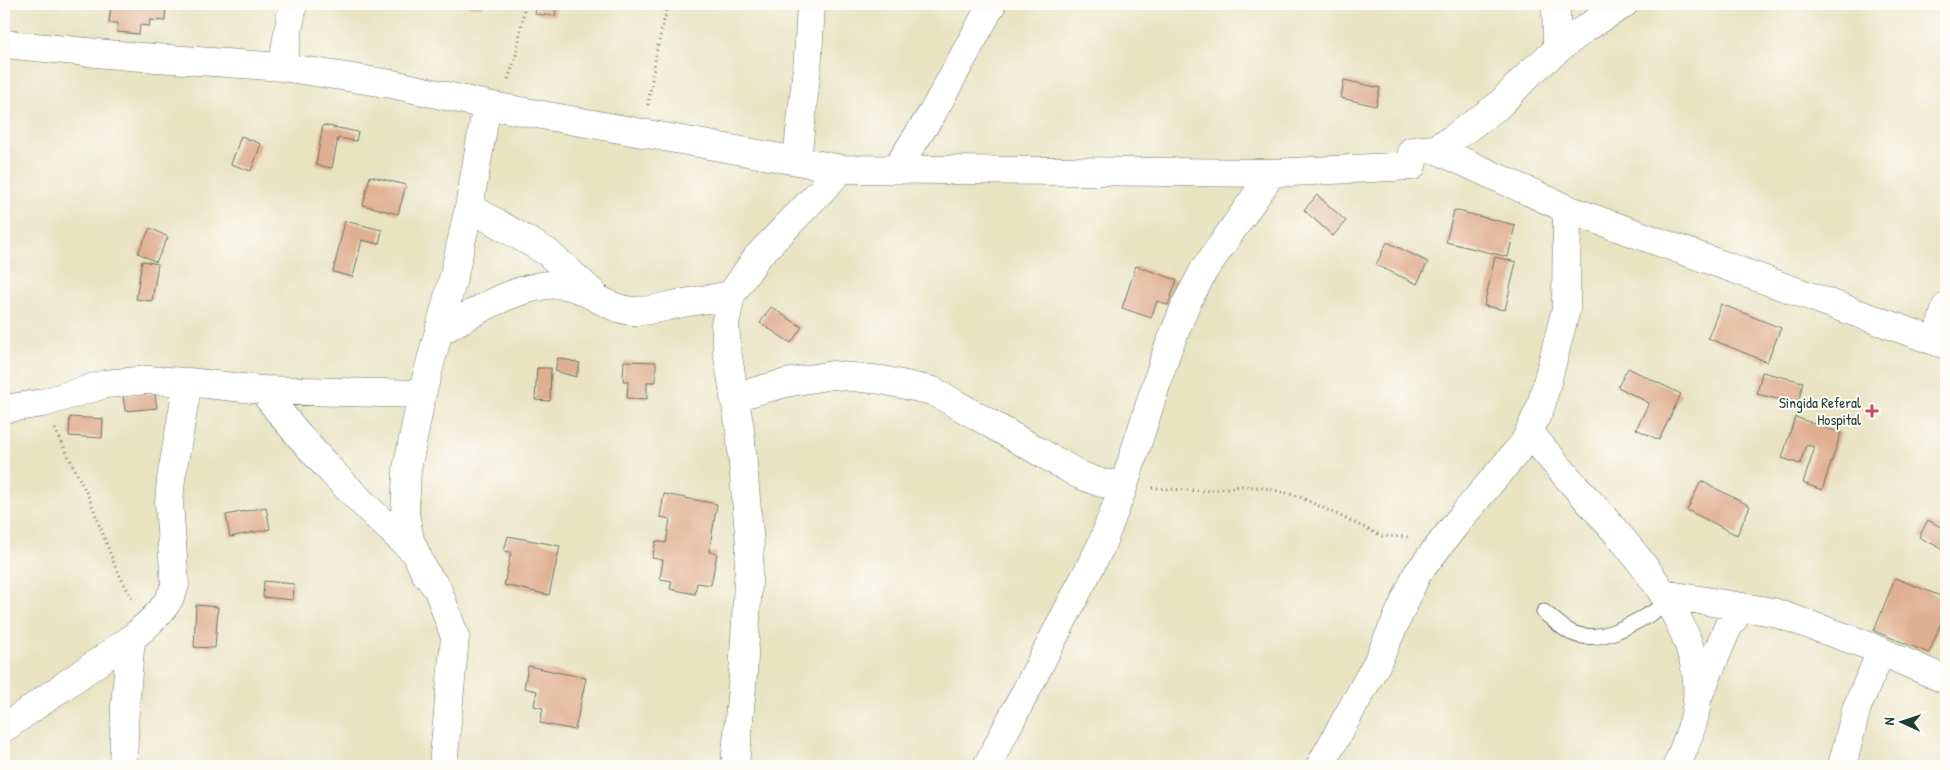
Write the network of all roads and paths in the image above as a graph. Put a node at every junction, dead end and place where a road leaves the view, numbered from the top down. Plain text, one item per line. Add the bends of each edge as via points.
1 (293, 4) edge
2 (525, 4) edge
3 (668, 4) edge
4 (811, 4) edge
5 (992, 4) edge
6 (1556, 4) edge
7 (1624, 4) edge
8 (4, 44) edge
9 (1557, 50) junction
10 (282, 67) junction
11 (487, 104) junction
12 (645, 133) junction
13 (1435, 149) junction
14 (797, 160) junction
15 (842, 169) junction
16 (896, 169) junction
17 (1272, 173) junction
18 (469, 207) junction
19 (1567, 209) junction
20 (730, 295) junction
21 (597, 297) junction
22 (1946, 307) edge
23 (439, 332) junction
24 (1942, 342) edge
25 (188, 382) junction
26 (262, 390) junction
27 (422, 394) junction
28 (734, 397) junction
29 (43, 403) junction
30 (4, 409) edge
31 (1529, 432) junction
32 (1124, 485) junction
33 (1447, 536) junction
34 (416, 552) junction
35 (1666, 599) junction
36 (1742, 607) junction
37 (1544, 612) dead end
38 (139, 632) junction
39 (1881, 652) junction
40 (1946, 680) edge
41 (1697, 700) junction
42 (4, 728) edge
43 (123, 766) edge
44 (443, 766) edge
45 (735, 766) edge
46 (987, 766) edge
47 (1320, 766) edge
48 (1677, 766) edge
49 (1842, 766) edge

1 - 10 street
2 - 11 path via 516,56 508,79
3 - 12 path via 657,49
4 - 14 street
5 - 16 street via 934,112
6 - 9 street
7 - 9 street
8 - 10 street
9 - 13 street via 1498,106
10 - 11 street via 392,84
11 - 12 street
11 - 18 street
12 - 14 street
13 - 17 street via 1412,151 1412,166
13 - 19 street
14 - 15 street
15 - 16 street
15 - 20 street via 757,256
16 - 17 street
17 - 32 street via 1204,270 1186,304 1167,351
18 - 21 street via 547,252
18 - 23 street
19 - 24 street
19 - 31 street via 1566,309 1541,406
20 - 21 street via 632,311 614,307
20 - 28 street via 725,324
21 - 23 street via 569,286 544,285 524,290
22 - 24 street
23 - 27 street
25 - 26 street
25 - 29 street via 147,380 105,384
25 - 38 street via 170,495 175,585 172,596
26 - 27 street
26 - 34 street via 324,466 364,507
27 - 34 street via 407,469 404,513
28 - 32 street via 832,375 882,380 924,389 980,416 1080,474 1101,483
28 - 45 street via 746,480 750,545
29 - 30 street
29 - 38 path via 90,500
31 - 33 street via 1506,467
31 - 35 street via 1628,545
32 - 33 path via 1205,491 1242,486 1265,488 1298,496 1382,536
32 - 46 street via 1101,546
33 - 47 street via 1417,574 1377,663
34 - 44 street via 424,571 438,590 455,637
35 - 36 street
35 - 37 lane via 1621,629 1589,637 1573,633
35 - 41 street via 1693,660
36 - 39 street via 1773,612
36 - 41 street via 1728,627
38 - 42 street
38 - 43 street via 125,706
39 - 40 street
39 - 49 street via 1857,707
41 - 48 street

